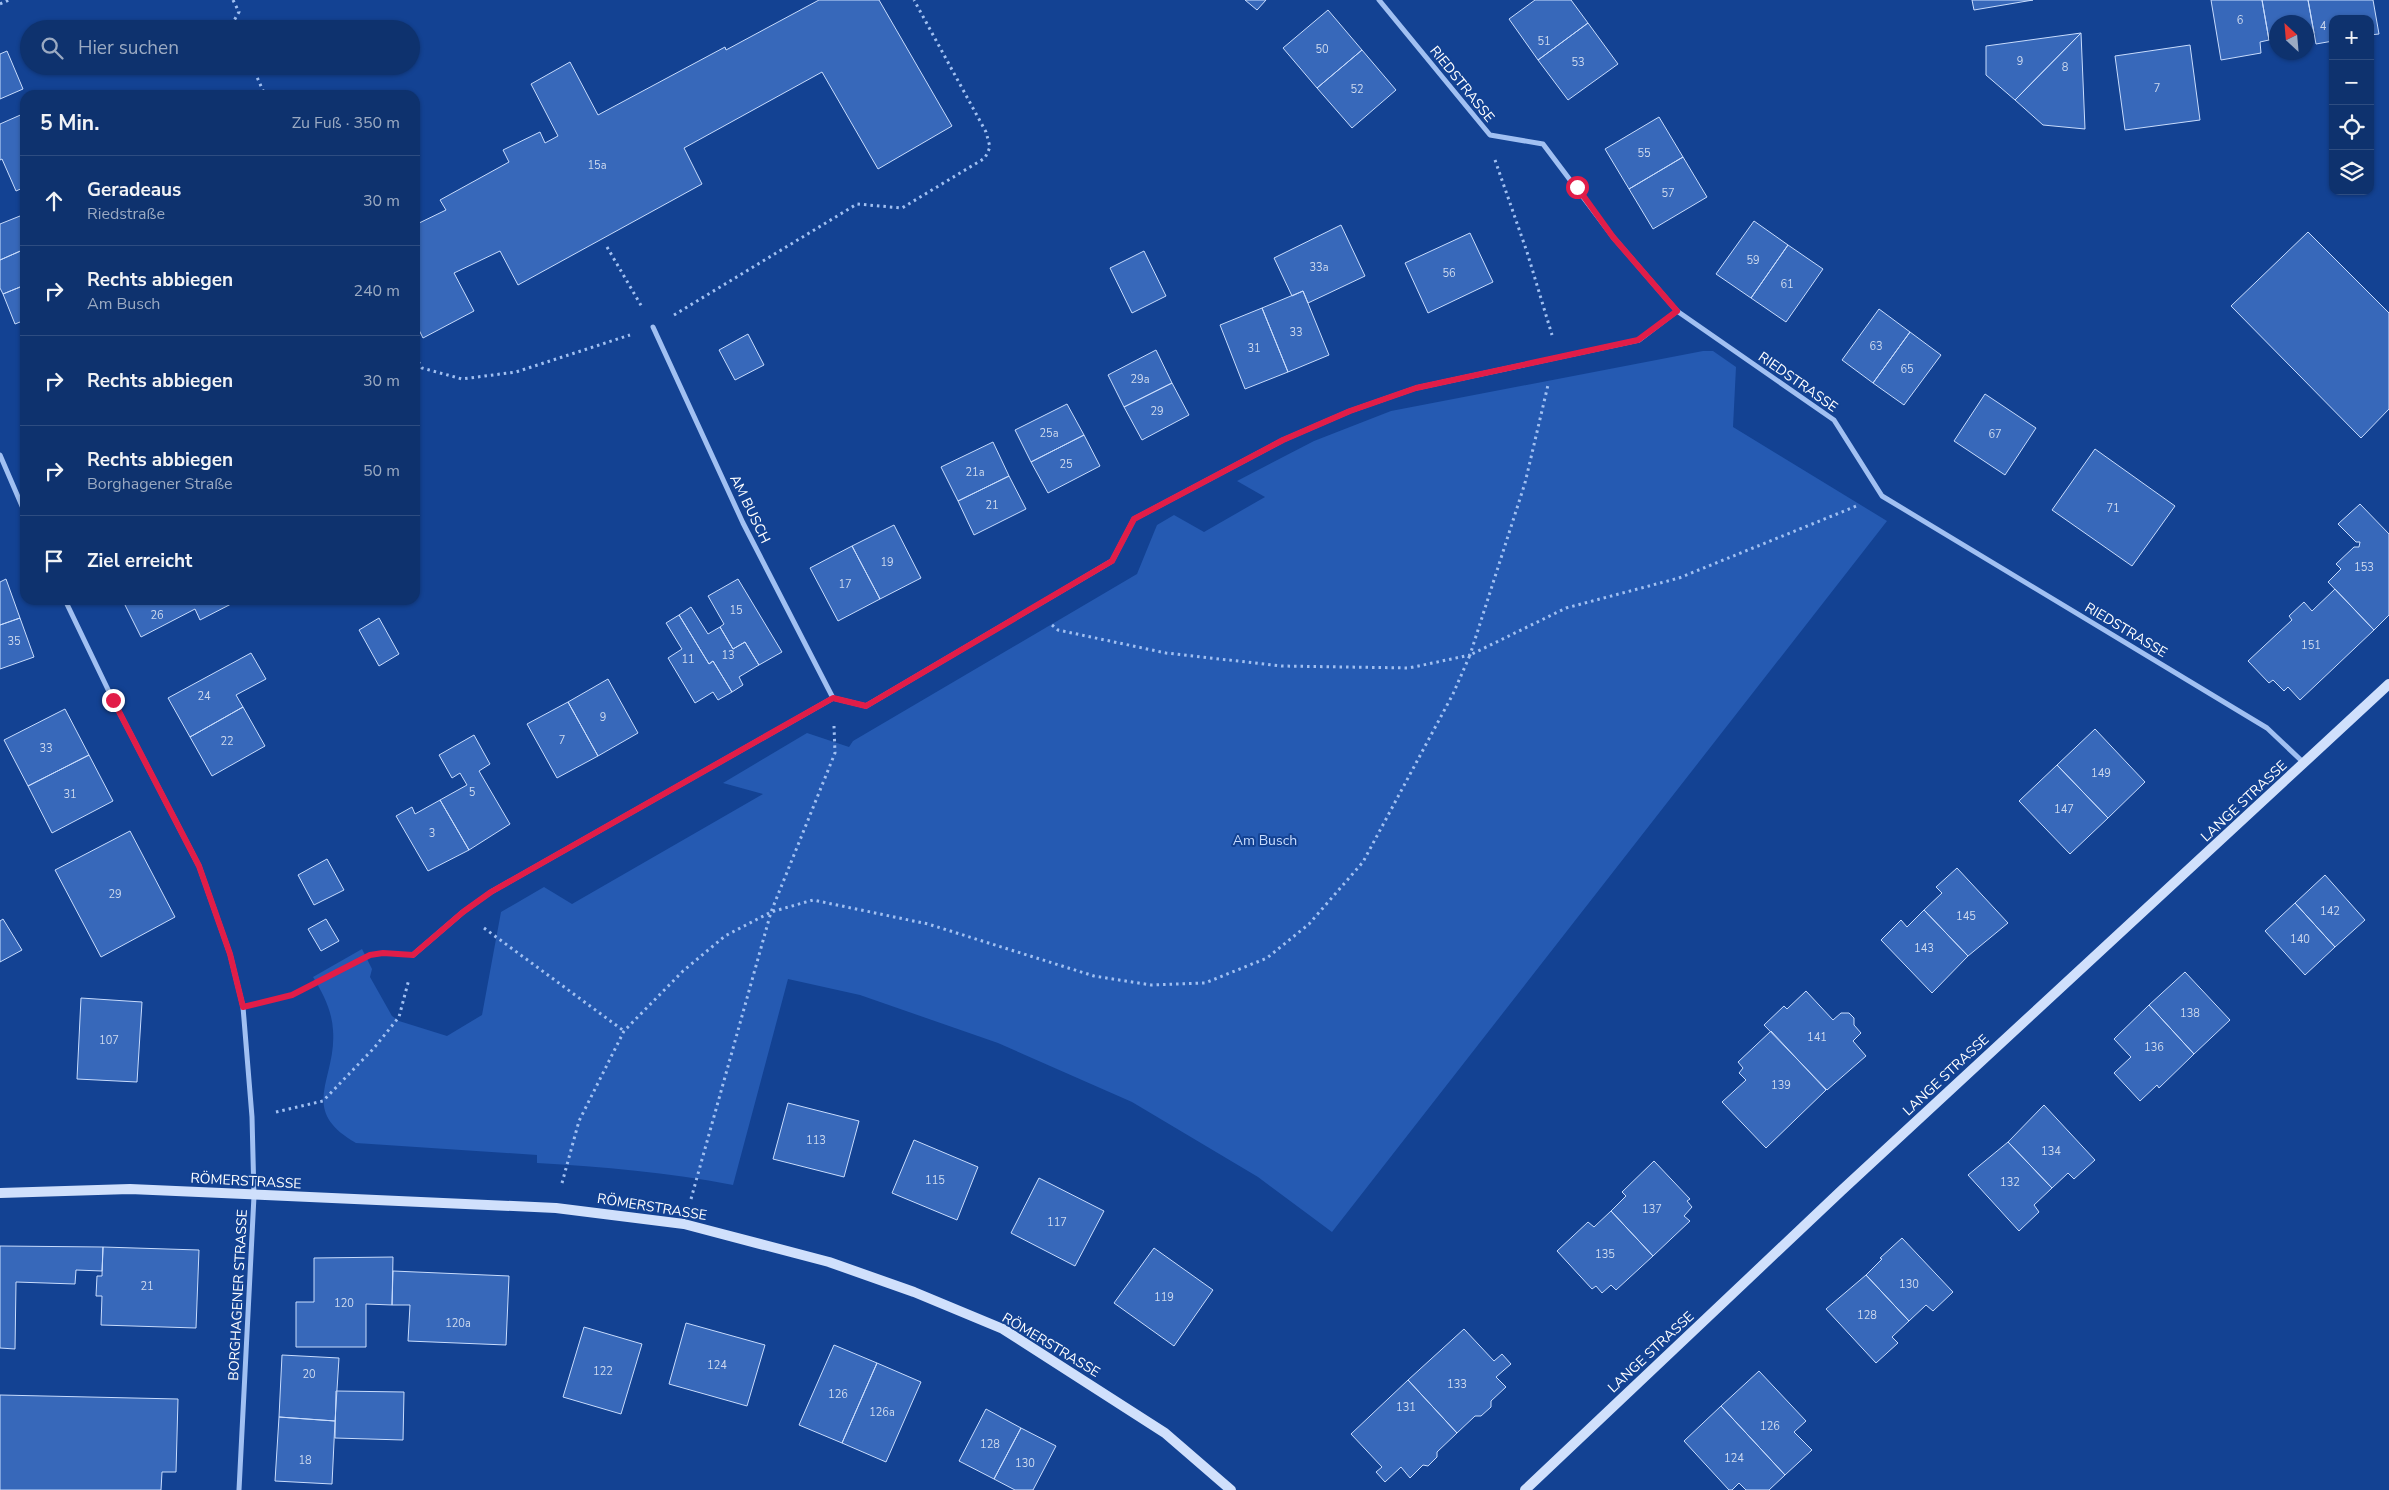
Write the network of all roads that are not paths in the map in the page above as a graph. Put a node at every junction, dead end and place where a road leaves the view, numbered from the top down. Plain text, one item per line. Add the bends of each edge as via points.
1 (1379, 0) edge
2 (1677, 311) junction
3 (653, 327) road end
4 (0, 455) edge
5 (20, 502) edge
6 (67, 605) edge
7 (2389, 684) edge
8 (833, 698) junction
9 (2305, 763) junction
10 (413, 955) road end
11 (0, 1193) edge
12 (254, 1196) junction
13 (239, 1490) edge
14 (1231, 1490) edge
15 (1525, 1490) edge

1 - 2 street, RIEDSTRASSE via 1490,135 1543,144 1613,237
2 - 8 street via 1638,340 1416,388 1350,411 1283,440 1134,519 1112,561 866,706
2 - 9 street, RIEDSTRASSE via 1834,420 1882,496 2267,728
3 - 8 street, AM BUSCH via 742,523
4 - 5 street
6 - 12 street, BORGHAGENER STRASSE via 199,866 230,954 243,1007 252,1117
7 - 9 main road, LANGE STRASSE
8 - 10 street via 491,892
9 - 15 main road, LANGE STRASSE via 1841,1191
11 - 12 main road, RÖMERSTRASSE via 130,1189
12 - 13 street, BORGHAGENER STRASSE
12 - 14 main road, RÖMERSTRASSE via 556,1208 684,1224 829,1262 914,1292 1003,1330 1165,1433

